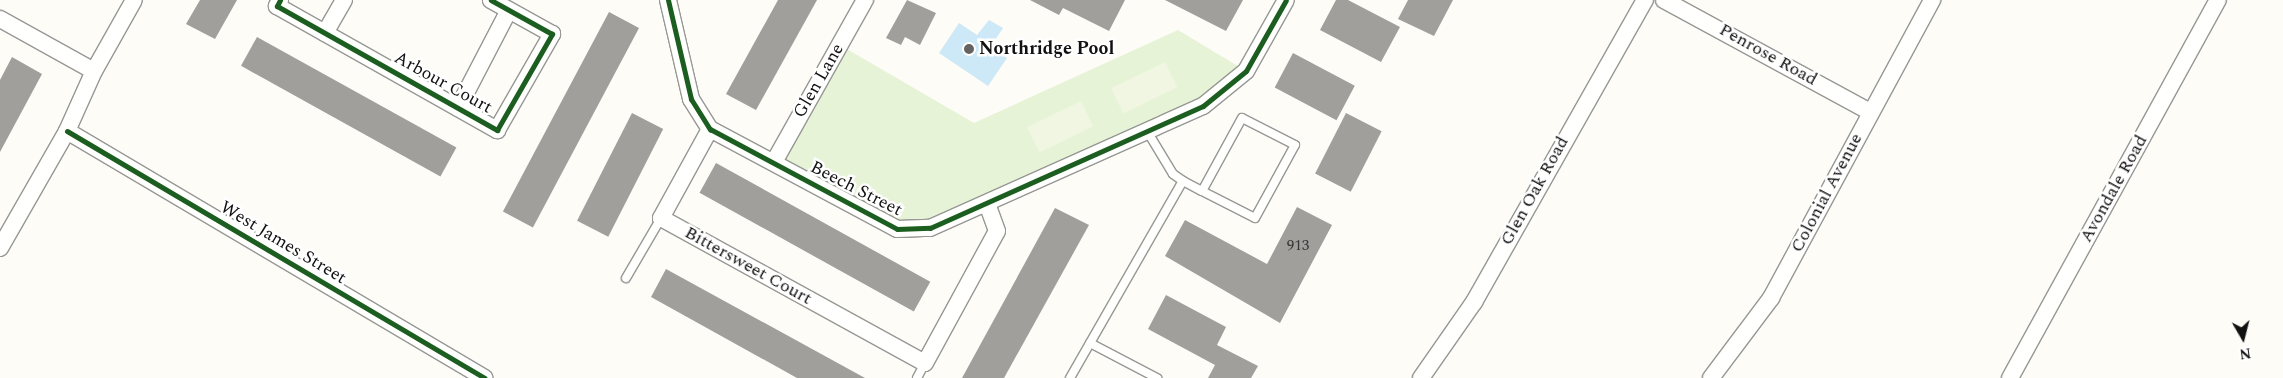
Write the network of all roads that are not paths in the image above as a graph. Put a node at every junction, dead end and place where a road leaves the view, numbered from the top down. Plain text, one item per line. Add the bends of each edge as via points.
1 (134, 0) edge
2 (280, 0) edge
3 (344, 0) edge
4 (491, 0) edge
5 (668, 0) edge
6 (865, 0) edge
7 (1286, 0) edge
8 (1645, 0) edge
9 (1664, 0) edge
10 (1932, 0) edge
11 (2218, 0) edge
12 (509, 10) junction
13 (0, 18) edge
14 (325, 33) junction
15 (94, 71) junction
16 (458, 108) junction
17 (1870, 112) junction
18 (710, 129) junction
19 (67, 131) junction
20 (1148, 131) junction
21 (774, 162) junction
22 (1183, 181) junction
23 (1202, 191) junction
24 (987, 204) junction
25 (661, 218) junction
26 (0, 248) edge
27 (626, 278) dead end
28 (1090, 343) junction
29 (925, 363) junction
30 (484, 378) edge
31 (917, 378) edge
32 (1070, 378) edge
33 (1157, 378) edge
34 (1421, 378) edge
35 (1711, 378) edge
36 (2010, 378) edge

1 - 15 street
2 - 14 street, Arbour Court via 277,6
3 - 14 street
4 - 12 street, Arbour Court
5 - 18 street via 691,99
6 - 21 street, Glen Lane
7 - 20 street, Beech Street via 1246,71 1203,106
8 - 34 street, Glen Oak Road via 1474,302
9 - 17 street, Penrose Road
10 - 17 street, Colonial Avenue
11 - 36 street, Avondale Road
12 - 16 street
12 - 16 street, Arbour Court via 552,34 497,130
13 - 15 street
14 - 16 street, Arbour Court
15 - 19 street
17 - 35 street, Colonial Avenue via 1771,298
18 - 21 street, Beech Street
18 - 25 street
19 - 26 street
19 - 30 street, West James Street
20 - 22 lane via 1158,153
20 - 24 street, Beech Street
21 - 24 street, Beech Street via 897,228 930,228
22 - 23 lane
22 - 28 lane
23 - 23 lane via 1255,218 1295,145 1242,118
24 - 29 street via 997,231
25 - 27 lane
25 - 29 street, Bittersweet Court
28 - 32 lane
28 - 33 lane
29 - 31 lane

